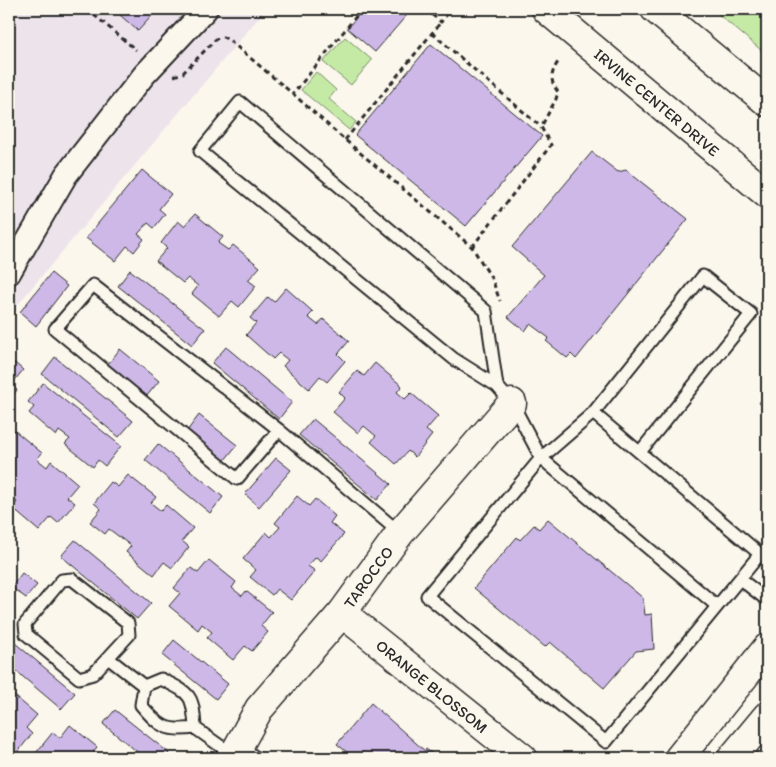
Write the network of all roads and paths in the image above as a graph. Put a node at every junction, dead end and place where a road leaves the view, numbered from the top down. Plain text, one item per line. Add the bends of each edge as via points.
1 (206, 9) edge
2 (362, 9) edge
3 (425, 9) edge
4 (451, 9) edge
5 (546, 9) edge
6 (655, 9) edge
7 (441, 22) junction
8 (432, 33) junction
9 (558, 62) dead end
10 (767, 102) edge
11 (541, 127) junction
12 (344, 140) junction
13 (767, 194) edge
14 (9, 273) edge
15 (505, 394) junction
16 (593, 413) junction
17 (279, 430) junction
18 (640, 452) junction
19 (541, 458) junction
20 (400, 533) junction
21 (740, 579) junction
22 (767, 600) edge
23 (718, 606) junction
24 (342, 613) junction
25 (767, 648) edge
26 (108, 658) junction
27 (144, 686) junction
28 (767, 716) edge
29 (195, 728) junction
30 (240, 754) edge
31 (523, 758) edge
32 (679, 758) edge
33 (732, 758) edge

1 - 14 street via 144,75 66,174
2 - 12 path via 293,94
3 - 7 path
4 - 7 path
5 - 13 street, IRVINE CENTER DRIVE
6 - 10 street
7 - 8 path
8 - 11 path
8 - 12 path
9 - 11 path via 551,73 552,84 558,92
11 - 12 path via 551,145 472,247
15 - 15 lane via 486,311 240,102 200,151 454,358
15 - 19 lane
15 - 20 street, TAROCCO
16 - 18 lane
16 - 18 lane via 703,276 751,314
16 - 19 lane
17 - 17 lane via 93,285 55,329 236,480
17 - 20 lane
18 - 21 lane via 760,554
19 - 23 lane
19 - 23 lane via 427,596 606,742
20 - 24 street, TAROCCO
21 - 22 lane
21 - 23 lane
24 - 30 street, TAROCCO via 259,709
24 - 31 street, ORANGE BLOSSOM
25 - 32 street
26 - 26 lane via 129,635 128,623 72,579 62,580 25,624 26,634 79,678 93,674
26 - 27 lane
27 - 29 lane via 141,706 158,725 177,730
27 - 29 lane via 161,679 182,690 194,703
28 - 33 street
29 - 30 lane

